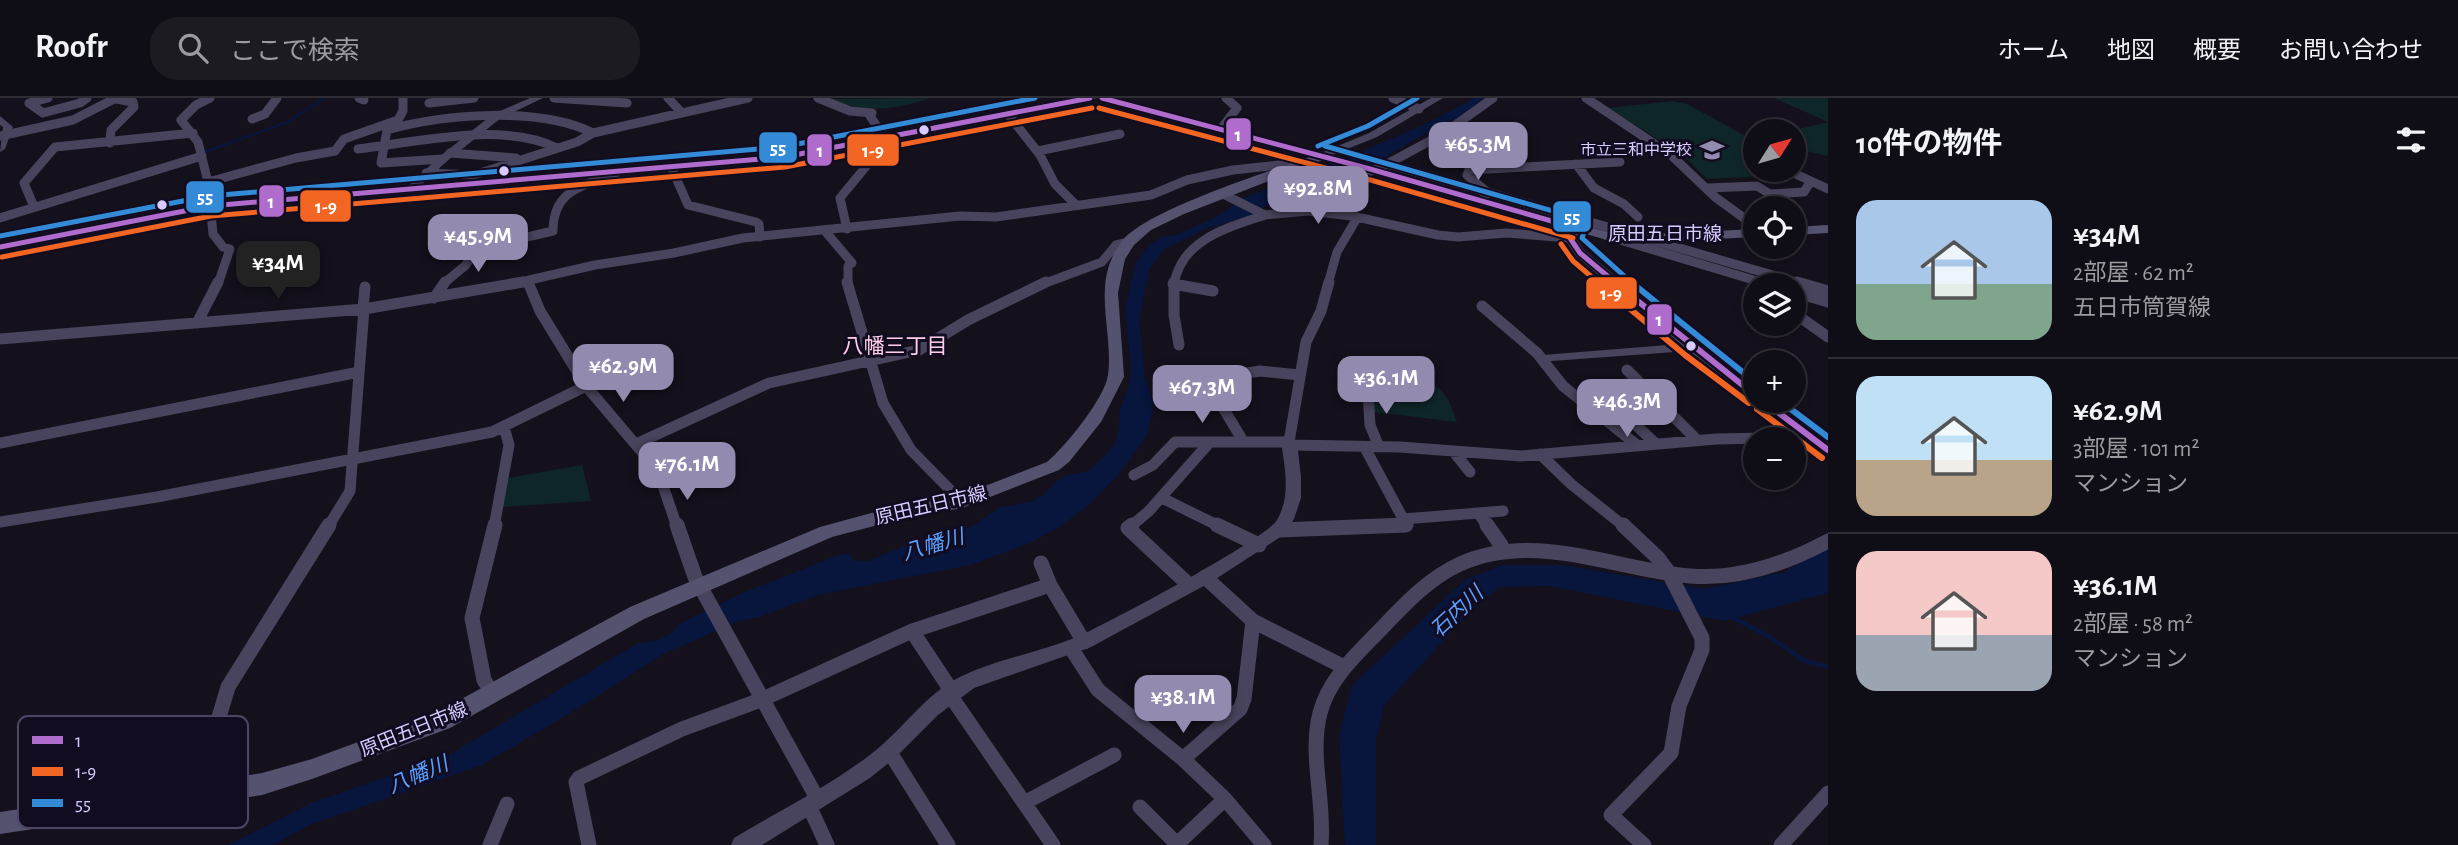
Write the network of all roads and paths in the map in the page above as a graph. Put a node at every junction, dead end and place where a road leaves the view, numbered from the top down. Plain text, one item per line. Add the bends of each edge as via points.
1 (48, 98) edge
2 (87, 98) edge
3 (116, 98) edge
4 (210, 98) edge
5 (277, 98) edge
6 (402, 98) edge
7 (474, 98) edge
8 (538, 98) edge
9 (554, 98) edge
10 (668, 98) edge
11 (748, 98) edge
12 (818, 98) edge
13 (1090, 98) edge
14 (1102, 98) edge
15 (1226, 98) edge
16 (1393, 98) edge
17 (1438, 98) edge
18 (1493, 98) edge
19 (1586, 98) edge
20 (584, 99) edge
21 (429, 100) edge
22 (625, 101) edge
23 (717, 101) edge
24 (1419, 109) junction
25 (681, 113) junction
26 (1008, 114) junction
27 (497, 116) junction
28 (400, 118) junction
29 (0, 119) edge
30 (252, 119) dead end
31 (643, 121) junction
32 (426, 124) junction
33 (1221, 129) junction
34 (387, 130) junction
35 (593, 132) junction
36 (192, 133) junction
37 (1120, 134) dead end
38 (3, 136) edge
39 (472, 136) junction
40 (885, 138) junction
41 (110, 143) junction
42 (384, 146) junction
43 (557, 148) junction
44 (0, 149) edge
45 (358, 149) dead end
46 (1038, 151) junction
47 (201, 154) junction
48 (447, 156) junction
49 (1322, 158) junction
50 (524, 159) junction
51 (1620, 162) dead end
52 (1387, 164) junction
53 (1576, 164) junction
54 (672, 169) junction
55 (1372, 170) junction
56 (426, 173) junction
57 (616, 173) junction
58 (1806, 179) edge
59 (208, 181) junction
60 (1811, 181) junction
61 (1708, 188) junction
62 (411, 189) junction
63 (1828, 189) edge
64 (1227, 196) junction
65 (1485, 197) junction
66 (1076, 205) junction
67 (34, 206) junction
68 (210, 206) junction
69 (1283, 210) junction
70 (1263, 215) junction
71 (1638, 216) dead end
72 (1743, 217) edge
73 (0, 218) edge
74 (1357, 218) junction
75 (847, 229) junction
76 (1828, 229) edge
77 (1806, 230) edge
78 (825, 231) junction
79 (1573, 233) junction
80 (1743, 234) edge
81 (1607, 236) junction
82 (760, 237) junction
83 (1648, 238) junction
84 (1129, 242) junction
85 (0, 247) edge
86 (1743, 277) edge
87 (528, 281) junction
88 (1173, 284) junction
89 (365, 287) dead end
90 (1213, 291) dead end
91 (1828, 291) edge
92 (1806, 296) edge
93 (435, 298) junction
94 (1828, 302) edge
95 (1482, 306) dead end
96 (363, 309) junction
97 (1806, 321) edge
98 (197, 323) junction
99 (1828, 337) edge
100 (0, 339) edge
101 (1179, 345) dead end
102 (1692, 347) junction
103 (1543, 359) junction
104 (873, 362) junction
105 (1626, 370) dead end
106 (359, 372) junction
107 (1299, 375) junction
108 (586, 386) junction
109 (1210, 386) junction
110 (1743, 386) edge
111 (1368, 393) dead end
112 (1191, 403) dead end
113 (1622, 412) dead end
114 (1779, 413) edge
115 (504, 428) junction
116 (1810, 437) junction
117 (1697, 440) junction
118 (1242, 441) junction
119 (1210, 442) junction
120 (0, 443) edge
121 (1289, 443) junction
122 (1655, 443) junction
123 (636, 444) junction
124 (1637, 445) junction
125 (1379, 447) junction
126 (1365, 448) junction
127 (1828, 450) edge
128 (1453, 451) junction
129 (1540, 454) junction
130 (354, 460) junction
131 (1470, 472) dead end
132 (1134, 475) dead end
133 (1162, 498) junction
134 (962, 502) junction
135 (1503, 511) dead end
136 (1478, 513) junction
137 (1404, 519) junction
138 (0, 522) edge
139 (1279, 530) junction
140 (1828, 541) edge
141 (1259, 545) junction
142 (1501, 545) dead end
143 (1041, 563) dead end
144 (1670, 575) junction
145 (1197, 581) junction
146 (1049, 585) junction
147 (701, 588) junction
148 (1253, 621) junction
149 (912, 631) junction
150 (1077, 645) junction
151 (1344, 667) junction
152 (493, 694) junction
153 (950, 695) junction
154 (763, 699) junction
155 (219, 716) edge
156 (889, 751) junction
157 (1114, 755) dead end
158 (1183, 759) junction
159 (248, 786) edge
160 (1828, 793) edge
161 (817, 798) junction
162 (1225, 799) junction
163 (1024, 803) junction
164 (507, 804) dead end
165 (1140, 807) dead end
166 (18, 820) edge
167 (0, 823) edge
168 (1177, 844) edge
169 (490, 845) edge
170 (589, 845) edge
171 (742, 845) edge
172 (827, 845) edge
173 (948, 845) edge
174 (1053, 845) edge
175 (1264, 845) edge
176 (1321, 845) edge
177 (1644, 845) edge
178 (1781, 845) edge

1 - 2 street via 29,103 43,113
3 - 38 street via 73,120
3 - 41 street via 133,102 134,107 111,130
4 - 36 street via 181,118
5 - 30 street via 265,114
6 - 28 street
7 - 21 street
8 - 27 street
9 - 20 street
10 - 25 street
11 - 23 street
12 - 40 street via 850,111 872,113
13 - 26 main road
14 - 33 street
15 - 33 street via 1237,108
16 - 24 street
17 - 24 street
18 - 52 street via 1443,134
19 - 61 street via 1671,155
20 - 22 street
21 - 32 street
22 - 31 street
23 - 25 street
24 - 49 street
25 - 31 street
26 - 40 main road
26 - 46 street
27 - 32 street
27 - 35 street via 563,121
27 - 39 street
28 - 34 street via 384,128
28 - 59 street via 344,139 335,151
29 - 38 street via 8,127
31 - 35 street
32 - 34 street
33 - 49 street
34 - 42 street
35 - 43 street
36 - 41 street
36 - 47 street
37 - 46 street
38 - 44 street
39 - 42 street
39 - 43 street via 541,140
39 - 48 street
40 - 54 main road via 784,157
40 - 75 street via 840,198
41 - 67 street via 55,147 24,183
42 - 45 street
42 - 48 street via 381,163 385,165
43 - 50 street
46 - 66 street via 1055,184
47 - 59 street
47 - 67 street
48 - 50 street
48 - 56 street
49 - 55 main road, 原田五日市線
49 - 64 main road, 原田五日市線
49 - 66 street via 1199,177 1151,195
50 - 56 street via 469,176
51 - 53 street
52 - 55 street
52 - 65 street
53 - 65 street via 1469,170 1467,175
53 - 71 street via 1594,188
54 - 57 main road
54 - 82 street via 688,205 756,222
55 - 65 main road, 原田五日市線
55 - 69 street
56 - 62 street
57 - 62 main road
57 - 93 street via 569,191 553,211 553,231 475,249 463,271 440,285
58 - 60 street
59 - 68 street
60 - 61 street via 1804,192 1770,194 1757,186
60 - 63 street
61 - 72 street
62 - 68 main road
64 - 70 street
64 - 84 main road, 原田五日市線 via 1160,220
65 - 79 main road, 原田五日市線
65 - 83 street
66 - 75 street via 996,217 960,216
67 - 73 street
68 - 85 main road
68 - 98 street via 213,233 230,249
69 - 70 street
69 - 74 street
70 - 88 street via 1194,245 1180,260
74 - 79 street via 1452,237
74 - 107 street via 1337,253
75 - 78 street
76 - 77 main road
78 - 82 street
78 - 104 street via 852,263 848,281
79 - 81 main road, 原田五日市線
79 - 102 street via 1580,253
80 - 83 main road, 原田五日市線
81 - 83 main road, 原田五日市線
81 - 86 street
82 - 87 street
83 - 91 street
84 - 104 street via 1116,245 1102,262 1059,276 968,320 919,350
84 - 134 main road, 原田五日市線 via 1114,271 1111,307 1116,377 1100,410 1053,466
87 - 93 street
87 - 108 street via 540,312
88 - 90 street
88 - 101 street
89 - 96 street
92 - 94 street
93 - 96 street
95 - 103 street
96 - 98 street
96 - 106 street
97 - 99 street
98 - 100 street
102 - 103 street
102 - 110 street
103 - 124 street via 1563,386
104 - 123 street via 769,383
104 - 134 street via 884,403 908,446
105 - 117 street
106 - 120 street
106 - 130 street
107 - 109 street via 1260,371 1221,377
107 - 121 street
108 - 115 street
108 - 123 street
109 - 112 street
109 - 118 street
111 - 125 street via 1370,425
113 - 122 street
114 - 116 street
115 - 130 street
115 - 152 street via 509,444 472,618 485,680
116 - 117 street
116 - 127 street
117 - 122 street
118 - 119 street
118 - 121 street
119 - 132 street via 1174,442 1153,465
119 - 133 street
121 - 126 street
121 - 139 street via 1294,498
122 - 124 street
123 - 147 street via 658,471
124 - 129 street
125 - 126 street
125 - 128 street
126 - 137 street
128 - 129 street
128 - 131 street
129 - 144 street via 1650,550
130 - 138 street
130 - 155 street via 346,500 228,687
133 - 141 street
133 - 145 street via 1128,527
134 - 147 main road, 原田五日市線 via 827,532
135 - 136 street
136 - 137 street
136 - 142 street
137 - 139 street via 1407,526
139 - 141 street
140 - 144 street via 1794,558 1741,573
141 - 145 street
143 - 146 street
144 - 151 street via 1544,553 1504,552 1467,561 1407,603
144 - 177 street via 1703,643 1678,706 1671,753 1611,815
145 - 148 street
145 - 150 street
146 - 149 street
146 - 150 street
147 - 152 main road, 原田五日市線 via 637,613
147 - 154 street
148 - 151 street
148 - 158 street via 1240,709
149 - 153 street
149 - 154 street
150 - 153 street via 996,670
150 - 158 street via 1103,695
151 - 176 street via 1326,694 1317,735 1324,824
152 - 159 main road, 原田五日市線 via 442,721 312,769
153 - 156 street
153 - 163 street
154 - 161 street
154 - 170 street via 681,729 579,778 576,782
156 - 161 street
156 - 173 street
157 - 163 street
158 - 162 street
160 - 178 street
161 - 171 street
161 - 172 street via 810,808
162 - 168 street
162 - 175 street
163 - 174 street
164 - 169 street
165 - 168 street
166 - 167 main road, 原田五日市線

